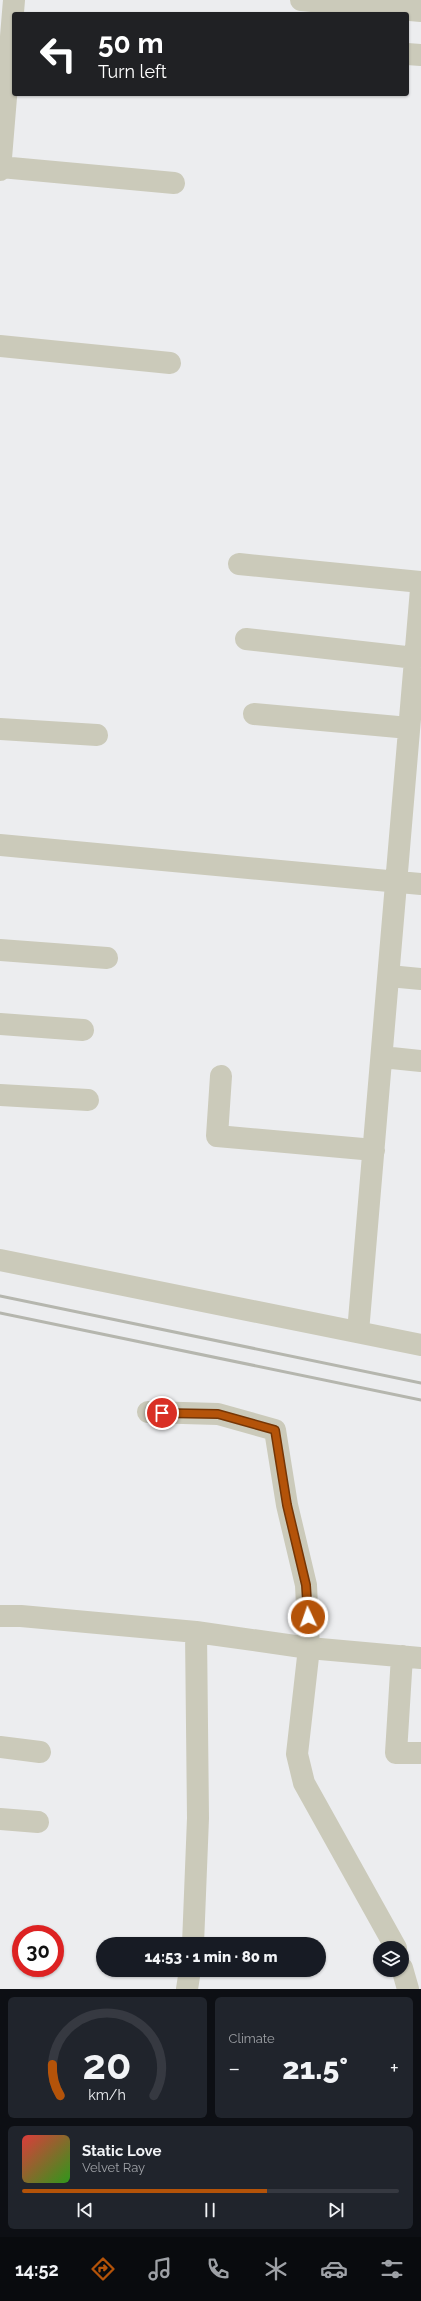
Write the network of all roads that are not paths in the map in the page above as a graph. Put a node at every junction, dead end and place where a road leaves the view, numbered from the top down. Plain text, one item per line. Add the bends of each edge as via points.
1 (301, 0) edge
2 (421, 11) edge
3 (10, 13) edge
4 (409, 54) edge
5 (421, 55) edge
6 (0, 167) edge
7 (0, 170) edge
8 (174, 183) dead end
9 (0, 346) edge
10 (170, 363) dead end
11 (239, 564) dead end
12 (421, 582) edge
13 (421, 589) edge
14 (246, 639) dead end
15 (415, 658) junction
16 (254, 714) dead end
17 (409, 728) junction
18 (0, 729) edge
19 (97, 735) dead end
20 (414, 763) edge
21 (0, 845) edge
22 (397, 882) junction
23 (421, 884) edge
24 (0, 950) edge
25 (107, 958) dead end
26 (389, 976) junction
27 (421, 979) edge
28 (0, 1024) edge
29 (83, 1030) dead end
30 (382, 1057) junction
31 (421, 1061) edge
32 (221, 1076) dead end
33 (0, 1095) edge
34 (88, 1100) dead end
35 (374, 1150) junction
36 (0, 1260) edge
37 (358, 1332) junction
38 (421, 1345) edge
39 (148, 1412) dead end
40 (0, 1616) edge
41 (196, 1632) junction
42 (309, 1648) junction
43 (412, 1657) edge
44 (0, 1747) edge
45 (40, 1752) dead end
46 (421, 1753) edge
47 (0, 1819) edge
48 (38, 1822) dead end
49 (193, 1937) edge
50 (392, 1941) edge
51 (189, 1977) edge
52 (405, 1977) edge
53 (187, 1989) edge
54 (408, 1989) edge

1 - 2 street
3 - 6 street
4 - 5 street
6 - 7 street
6 - 8 street
9 - 10 street
11 - 12 street
13 - 15 street
14 - 15 street
15 - 17 street
16 - 17 street
17 - 20 street
18 - 19 street
20 - 22 street
21 - 22 street
22 - 23 street
22 - 26 street
24 - 25 street
26 - 27 street
26 - 30 street
28 - 29 street
30 - 31 street
30 - 35 street
32 - 35 street via 217,1136
33 - 34 street
35 - 37 street
36 - 37 street
37 - 38 street
39 - 42 street via 218,1414 275,1430 287,1505 306,1585
40 - 41 street
41 - 42 street
41 - 49 street via 198,1818
42 - 43 street
42 - 50 street via 297,1754 304,1783
43 - 46 street via 396,1753
44 - 45 street
47 - 48 street
51 - 53 street
52 - 54 street

